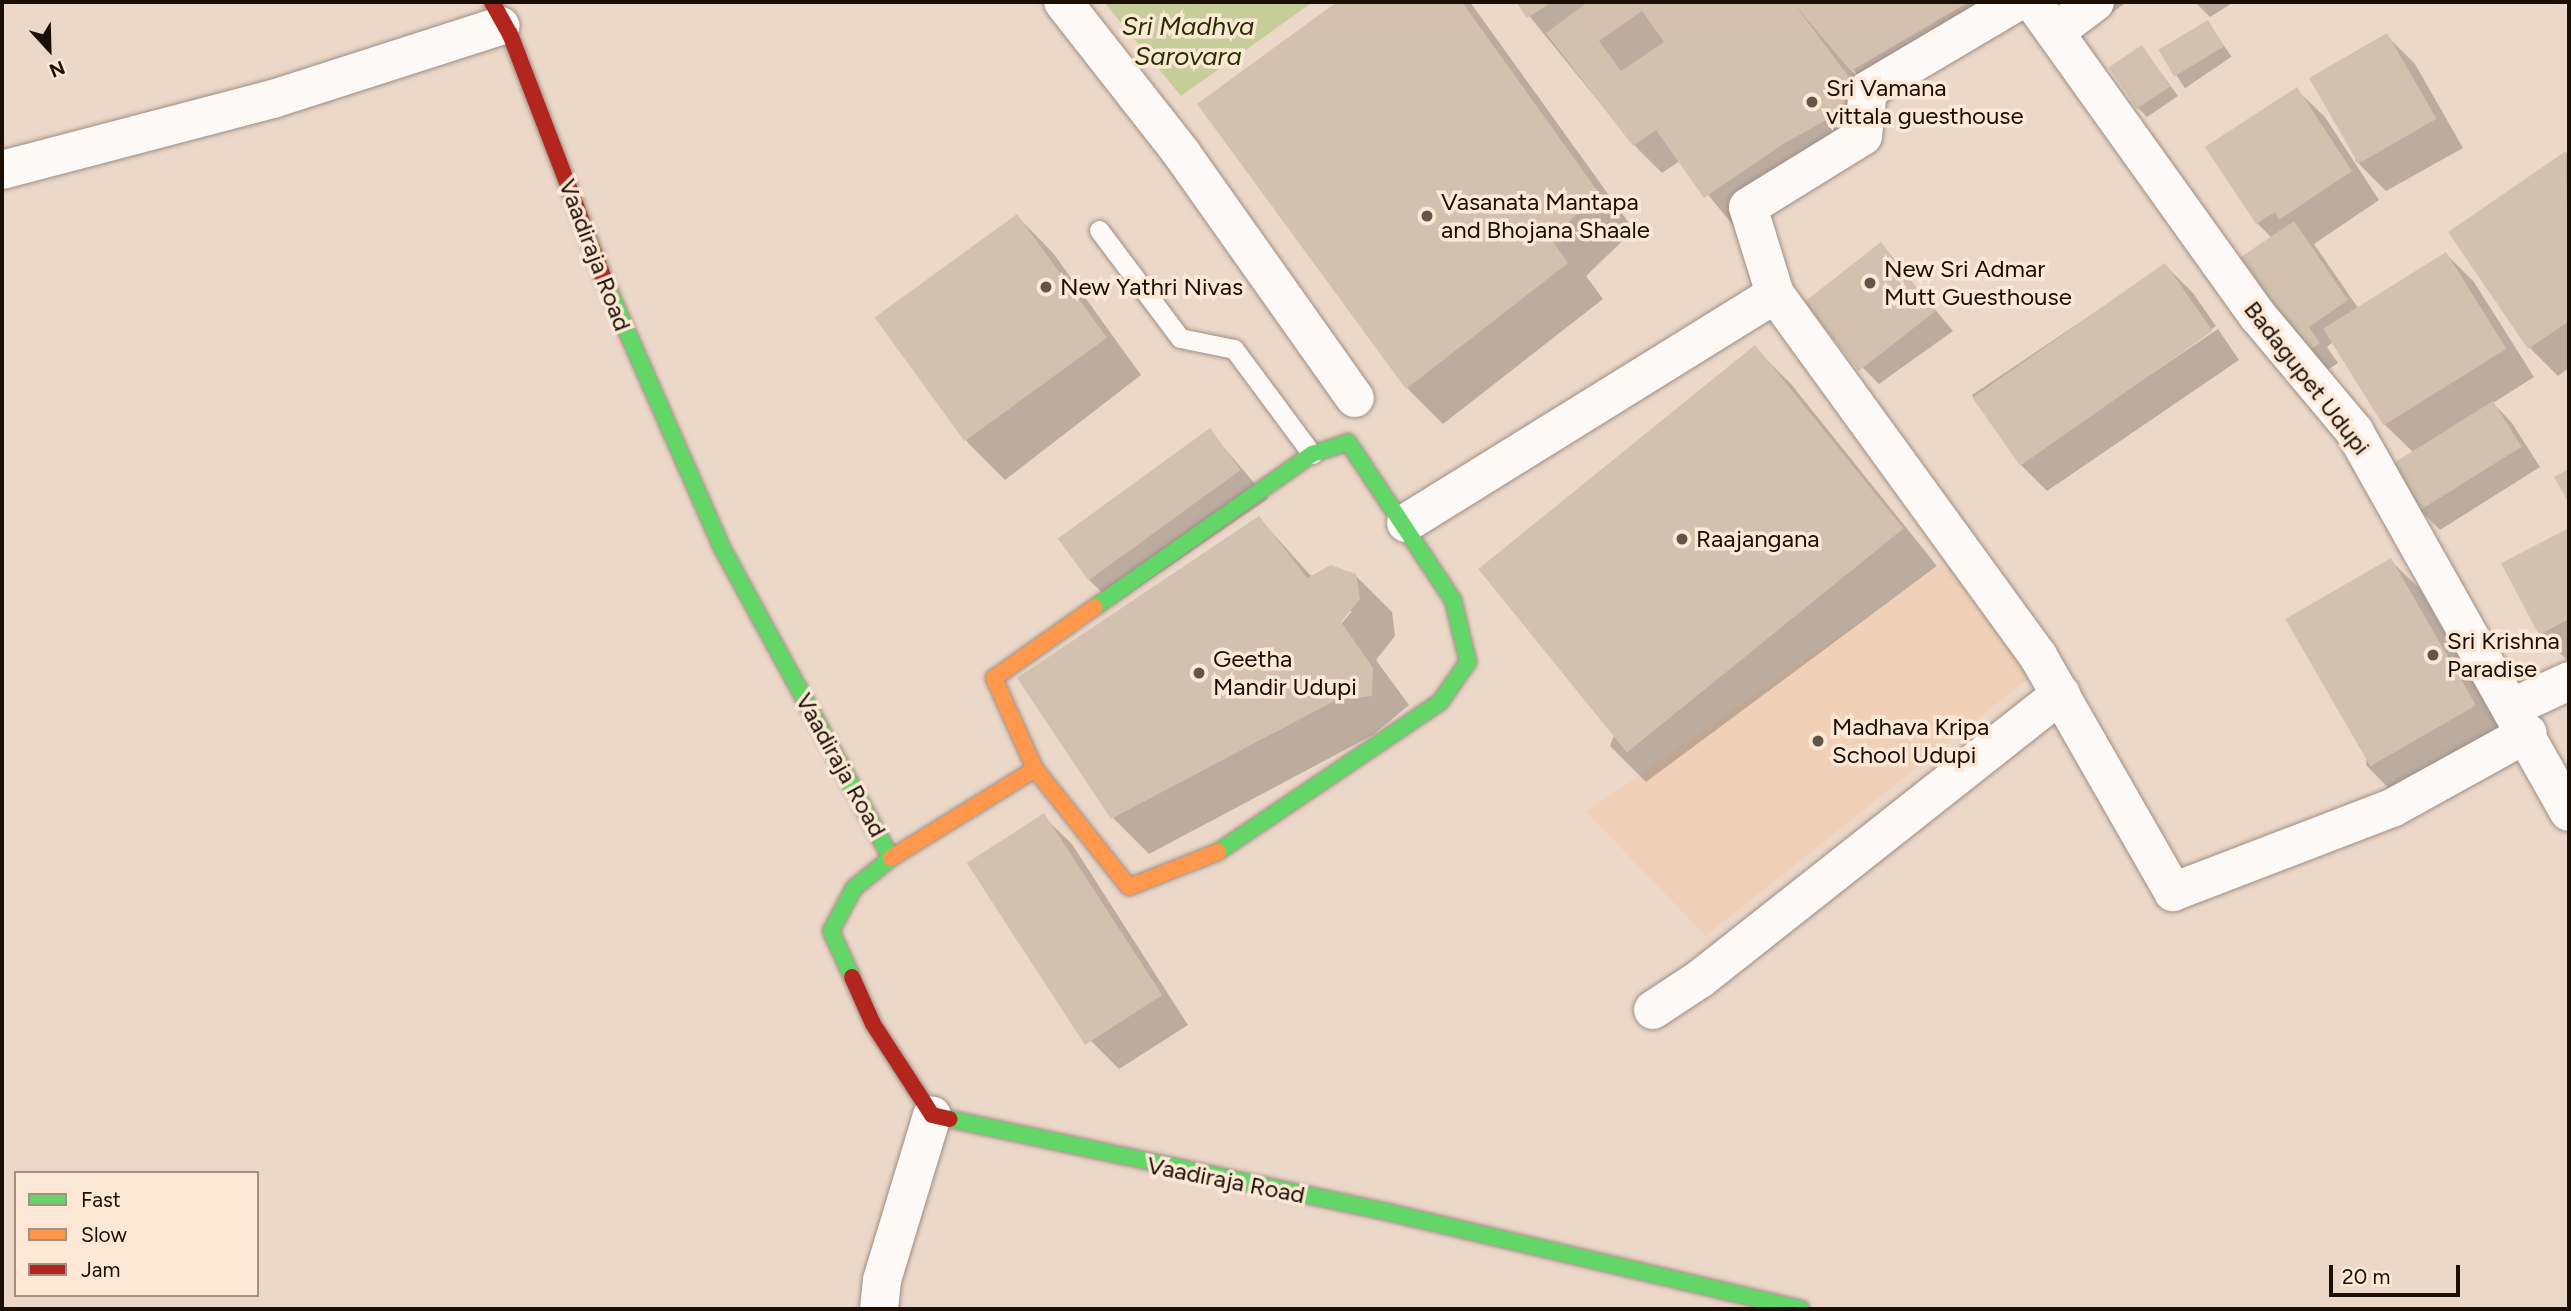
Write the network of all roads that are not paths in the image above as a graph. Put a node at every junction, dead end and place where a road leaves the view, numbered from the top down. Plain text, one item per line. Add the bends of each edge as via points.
1 (1063, 2) edge
2 (2017, 2) edge
3 (2033, 2) edge
4 (2095, 2) edge
5 (497, 14) edge
6 (2056, 32) junction
7 (2, 170) edge
8 (1099, 230) dead end
9 (1775, 294) junction
10 (1355, 398) dead end
11 (1312, 454) junction
12 (1406, 523) junction
13 (2569, 681) edge
14 (2061, 694) junction
15 (2521, 720) junction
16 (1035, 769) junction
17 (2569, 812) edge
18 (891, 858) junction
19 (1653, 1010) dead end
20 (932, 1115) junction
21 (879, 1309) edge
22 (1801, 1309) edge

1 - 10 street via 1182,154
2 - 9 street via 1868,90 1863,136 1748,207
3 - 6 street, Badagupet Udupi
4 - 6 street
5 - 7 street via 273,99
5 - 18 street, Vaadiraja Road via 510,34 624,331 722,548
6 - 15 street, Badagupet Udupi via 2258,316 2354,430
8 - 11 lane via 1180,338 1234,349
9 - 12 street
9 - 14 street
11 - 12 street via 1348,442
11 - 16 street via 994,678
12 - 16 street via 1453,600 1468,662 1440,702 1216,854 1129,887
13 - 15 street
14 - 15 street via 2173,892 2392,808
14 - 19 street via 1700,979
15 - 17 street, Badagupet Udupi
16 - 18 street
18 - 20 street, Vaadiraja Road via 854,888 831,931 873,1024
20 - 21 street via 882,1280
20 - 22 street, Vaadiraja Road via 1392,1213

